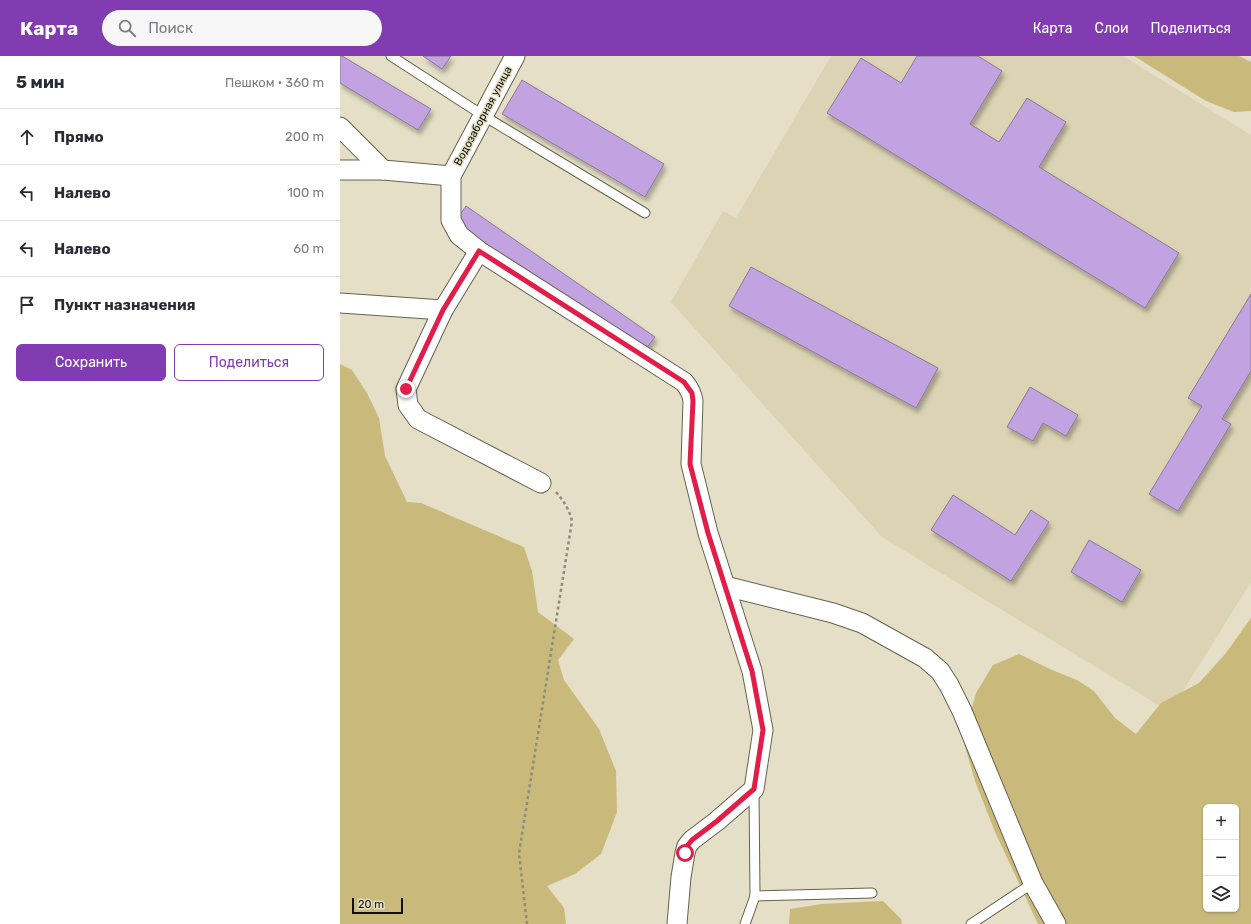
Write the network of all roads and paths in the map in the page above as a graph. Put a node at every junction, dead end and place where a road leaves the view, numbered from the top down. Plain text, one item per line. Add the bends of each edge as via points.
1 (391, 56) edge
2 (515, 56) edge
3 (484, 116) junction
4 (340, 127) edge
5 (340, 170) edge
6 (383, 170) junction
7 (451, 176) junction
8 (645, 213) dead end
9 (479, 251) junction
10 (340, 303) edge
11 (443, 310) junction
12 (540, 483) joint
13 (725, 586) junction
14 (754, 789) junction
15 (1032, 883) junction
16 (872, 893) dead end
17 (755, 896) junction
18 (527, 924) edge
19 (677, 924) edge
20 (745, 924) edge
21 (971, 924) edge
22 (1056, 924) edge

1 - 3 lane
2 - 3 street, Водозаборная улица
3 - 7 street, Водозаборная улица
3 - 8 lane
4 - 6 street
5 - 6 street
6 - 7 street
7 - 9 street via 451,220 459,235
9 - 11 street
9 - 13 street via 684,382 688,387 693,401 690,464
10 - 11 street
11 - 12 street via 406,389 408,405 418,419
12 - 18 path via 555,491 564,501 572,521 519,853
13 - 14 street via 752,671 763,730
13 - 15 street via 833,613 862,623 925,658 940,671 962,710
14 - 17 lane
14 - 19 street via 687,846 681,877
15 - 21 lane
15 - 22 street
16 - 17 lane
17 - 20 lane

